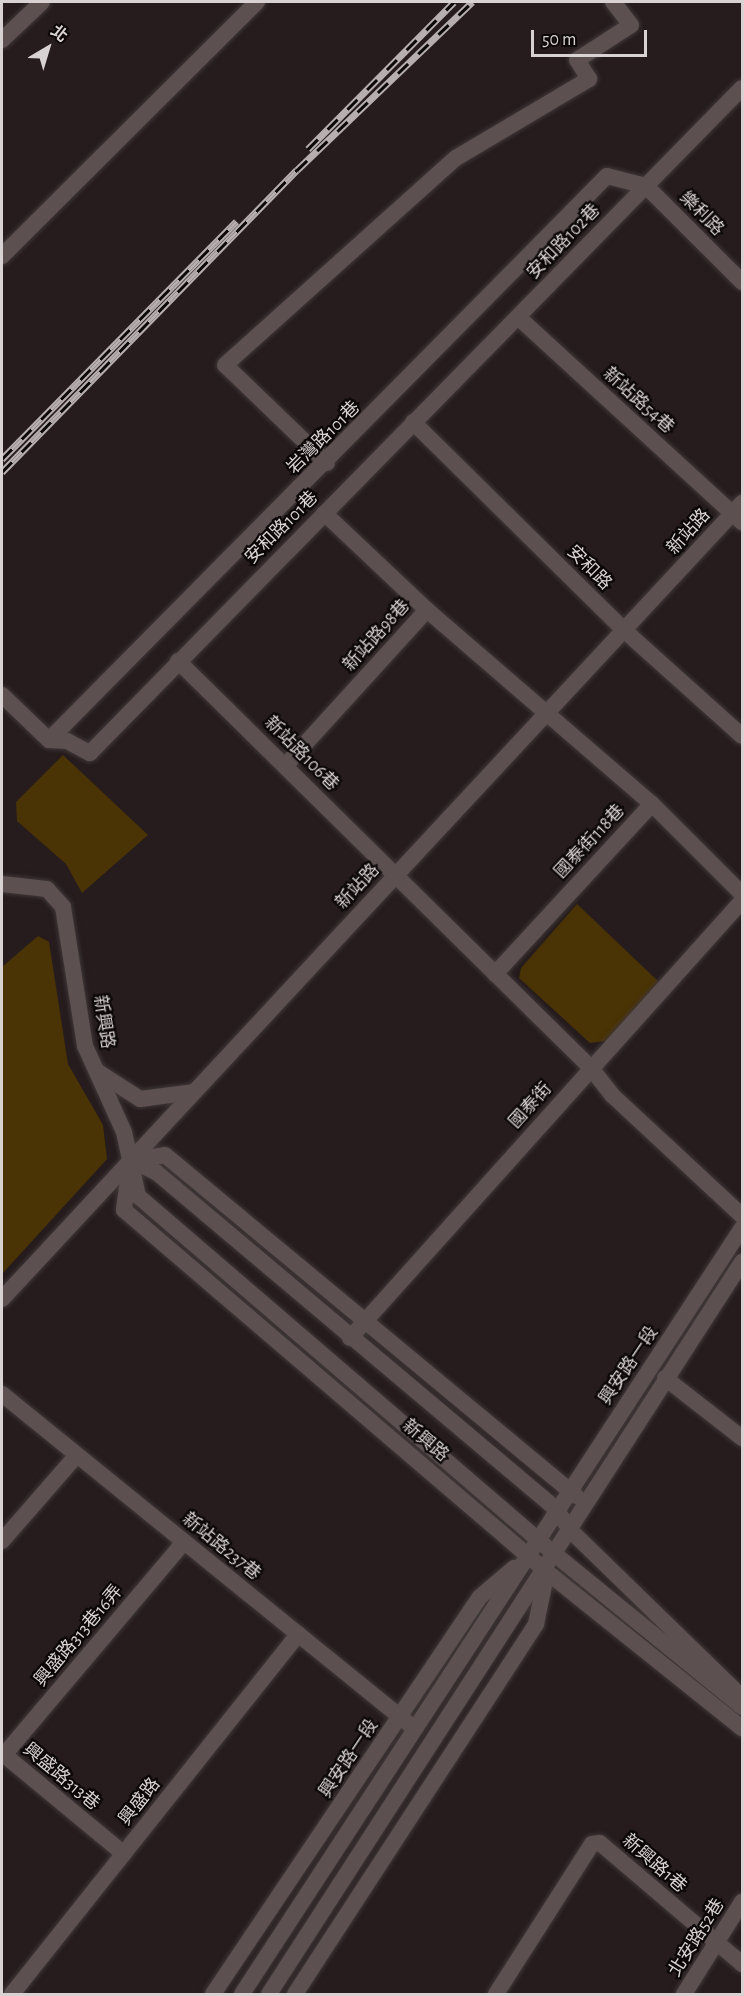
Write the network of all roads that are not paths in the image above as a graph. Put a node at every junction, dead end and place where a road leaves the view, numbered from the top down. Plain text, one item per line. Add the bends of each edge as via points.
1 (42, 2) edge
2 (257, 2) edge
3 (613, 2) edge
4 (2, 40) edge
5 (742, 88) edge
6 (629, 178) joint
7 (646, 186) junction
8 (2, 256) edge
9 (742, 282) edge
10 (518, 317) junction
11 (413, 422) junction
12 (327, 463) junction
13 (324, 513) junction
14 (739, 513) edge
15 (427, 610) junction
16 (625, 631) junction
17 (178, 661) junction
18 (2, 695) edge
19 (547, 714) junction
20 (742, 736) edge
21 (49, 740) junction
22 (285, 766) junction
23 (652, 804) junction
24 (395, 875) junction
25 (2, 884) edge
26 (742, 894) edge
27 (742, 901) edge
28 (495, 974) junction
29 (92, 1068) junction
30 (591, 1068) junction
31 (193, 1092) junction
32 (131, 1160) junction
33 (742, 1216) edge
34 (742, 1228) edge
35 (742, 1262) edge
36 (2, 1299) edge
37 (363, 1323) junction
38 (350, 1338) junction
39 (330, 1362) junction
40 (318, 1376) junction
41 (665, 1378) junction
42 (2, 1394) edge
43 (742, 1438) edge
44 (77, 1455) junction
45 (568, 1490) junction
46 (583, 1502) junction
47 (556, 1509) junction
48 (570, 1530) junction
49 (540, 1538) junction
50 (2, 1541) edge
51 (184, 1542) junction
52 (529, 1555) junction
53 (557, 1556) junction
54 (547, 1572) junction
55 (297, 1634) junction
56 (742, 1698) edge
57 (742, 1707) edge
58 (401, 1717) junction
59 (742, 1728) edge
60 (416, 1730) junction
61 (3, 1754) edge
62 (124, 1854) junction
63 (742, 1902) edge
64 (717, 1944) junction
65 (742, 1964) edge
66 (12, 1995) edge
67 (213, 1995) edge
68 (242, 1995) edge
69 (269, 1995) edge
70 (295, 1995) edge
71 (496, 1995) edge
72 (684, 1995) edge

1 - 4 street
2 - 8 street
3 - 12 street via 631,25 577,60 589,79 456,158 225,365
5 - 7 street, 安和路102巷
6 - 7 street, 樂利路
6 - 12 street, 岩灣路101巷 via 607,176
7 - 9 street, 樂利路
7 - 10 street, 安和路102巷
10 - 11 street, 安和路102巷
10 - 14 street, 新站路54巷
11 - 13 street, 安和路101巷
11 - 16 street, 安和路
12 - 21 street, 岩灣路101巷
13 - 15 street, 新站路98巷
13 - 17 street, 安和路101巷
14 - 16 street, 新站路
15 - 19 street
15 - 22 street, 新站路98巷
16 - 19 street, 新站路
16 - 20 street, 安和路
17 - 21 street, 安和路101巷 via 90,753 67,741
17 - 22 street, 新站路106巷
18 - 21 street
19 - 23 street
19 - 24 street, 新站路
22 - 24 street, 新站路106巷
23 - 26 street, 國泰街118巷
23 - 28 street, 國泰街118巷
24 - 28 street, 新站路106巷
24 - 31 street, 新站路
25 - 29 street, 新興路 via 47,890 59,900 69,930
27 - 30 street, 國泰街
28 - 30 street, 新站路106巷
29 - 31 street via 140,1099
29 - 32 street, 新興路
30 - 33 street, 新站路106巷 via 612,1095
30 - 37 street, 國泰街
31 - 32 street, 新站路
32 - 36 street, 新站路
32 - 37 street via 165,1155
32 - 38 street, 新興路 via 156,1172
32 - 39 street, 新興路 via 138,1196
32 - 40 street, 新興路 via 124,1210
34 - 45 street, 興安路一段
35 - 41 street, 興安路一段
37 - 38 street, 國泰街
37 - 45 street
38 - 47 street, 新興路
39 - 40 street
39 - 49 street, 新興路
40 - 52 street, 新興路
41 - 43 street
41 - 46 street, 興安路一段
42 - 44 street, 新站路237巷
44 - 50 street
44 - 51 street, 新站路237巷
45 - 46 street
45 - 47 street, 興安路一段
46 - 48 street, 興安路一段
47 - 48 street, 新興路
47 - 49 street, 興安路一段
48 - 53 street, 興安路一段
48 - 56 street, 新興路
49 - 52 street, 興安路一段
49 - 53 street, 新興路
51 - 55 street, 新站路237巷
51 - 61 street, 興盛路313巷16弄
52 - 54 street, 新興路
52 - 58 street, 興安路一段 via 480,1597
52 - 60 street, 興安路一段
53 - 54 street, 興安路一段
53 - 57 street, 新興路
54 - 59 street, 新興路
54 - 69 street, 興安路一段
54 - 70 street, 興安路一段 via 536,1624
55 - 58 street, 新站路237巷
55 - 62 street, 興盛路
58 - 60 street, 新站路237巷
58 - 67 street, 興安路一段
60 - 68 street, 興安路一段
61 - 62 street, 興盛路313巷
62 - 66 street, 興盛路
63 - 64 street, 北安路52巷
64 - 65 street, 新興路1巷
64 - 71 street, 新興路1巷 via 600,1843 592,1844
64 - 72 street, 北安路52巷

